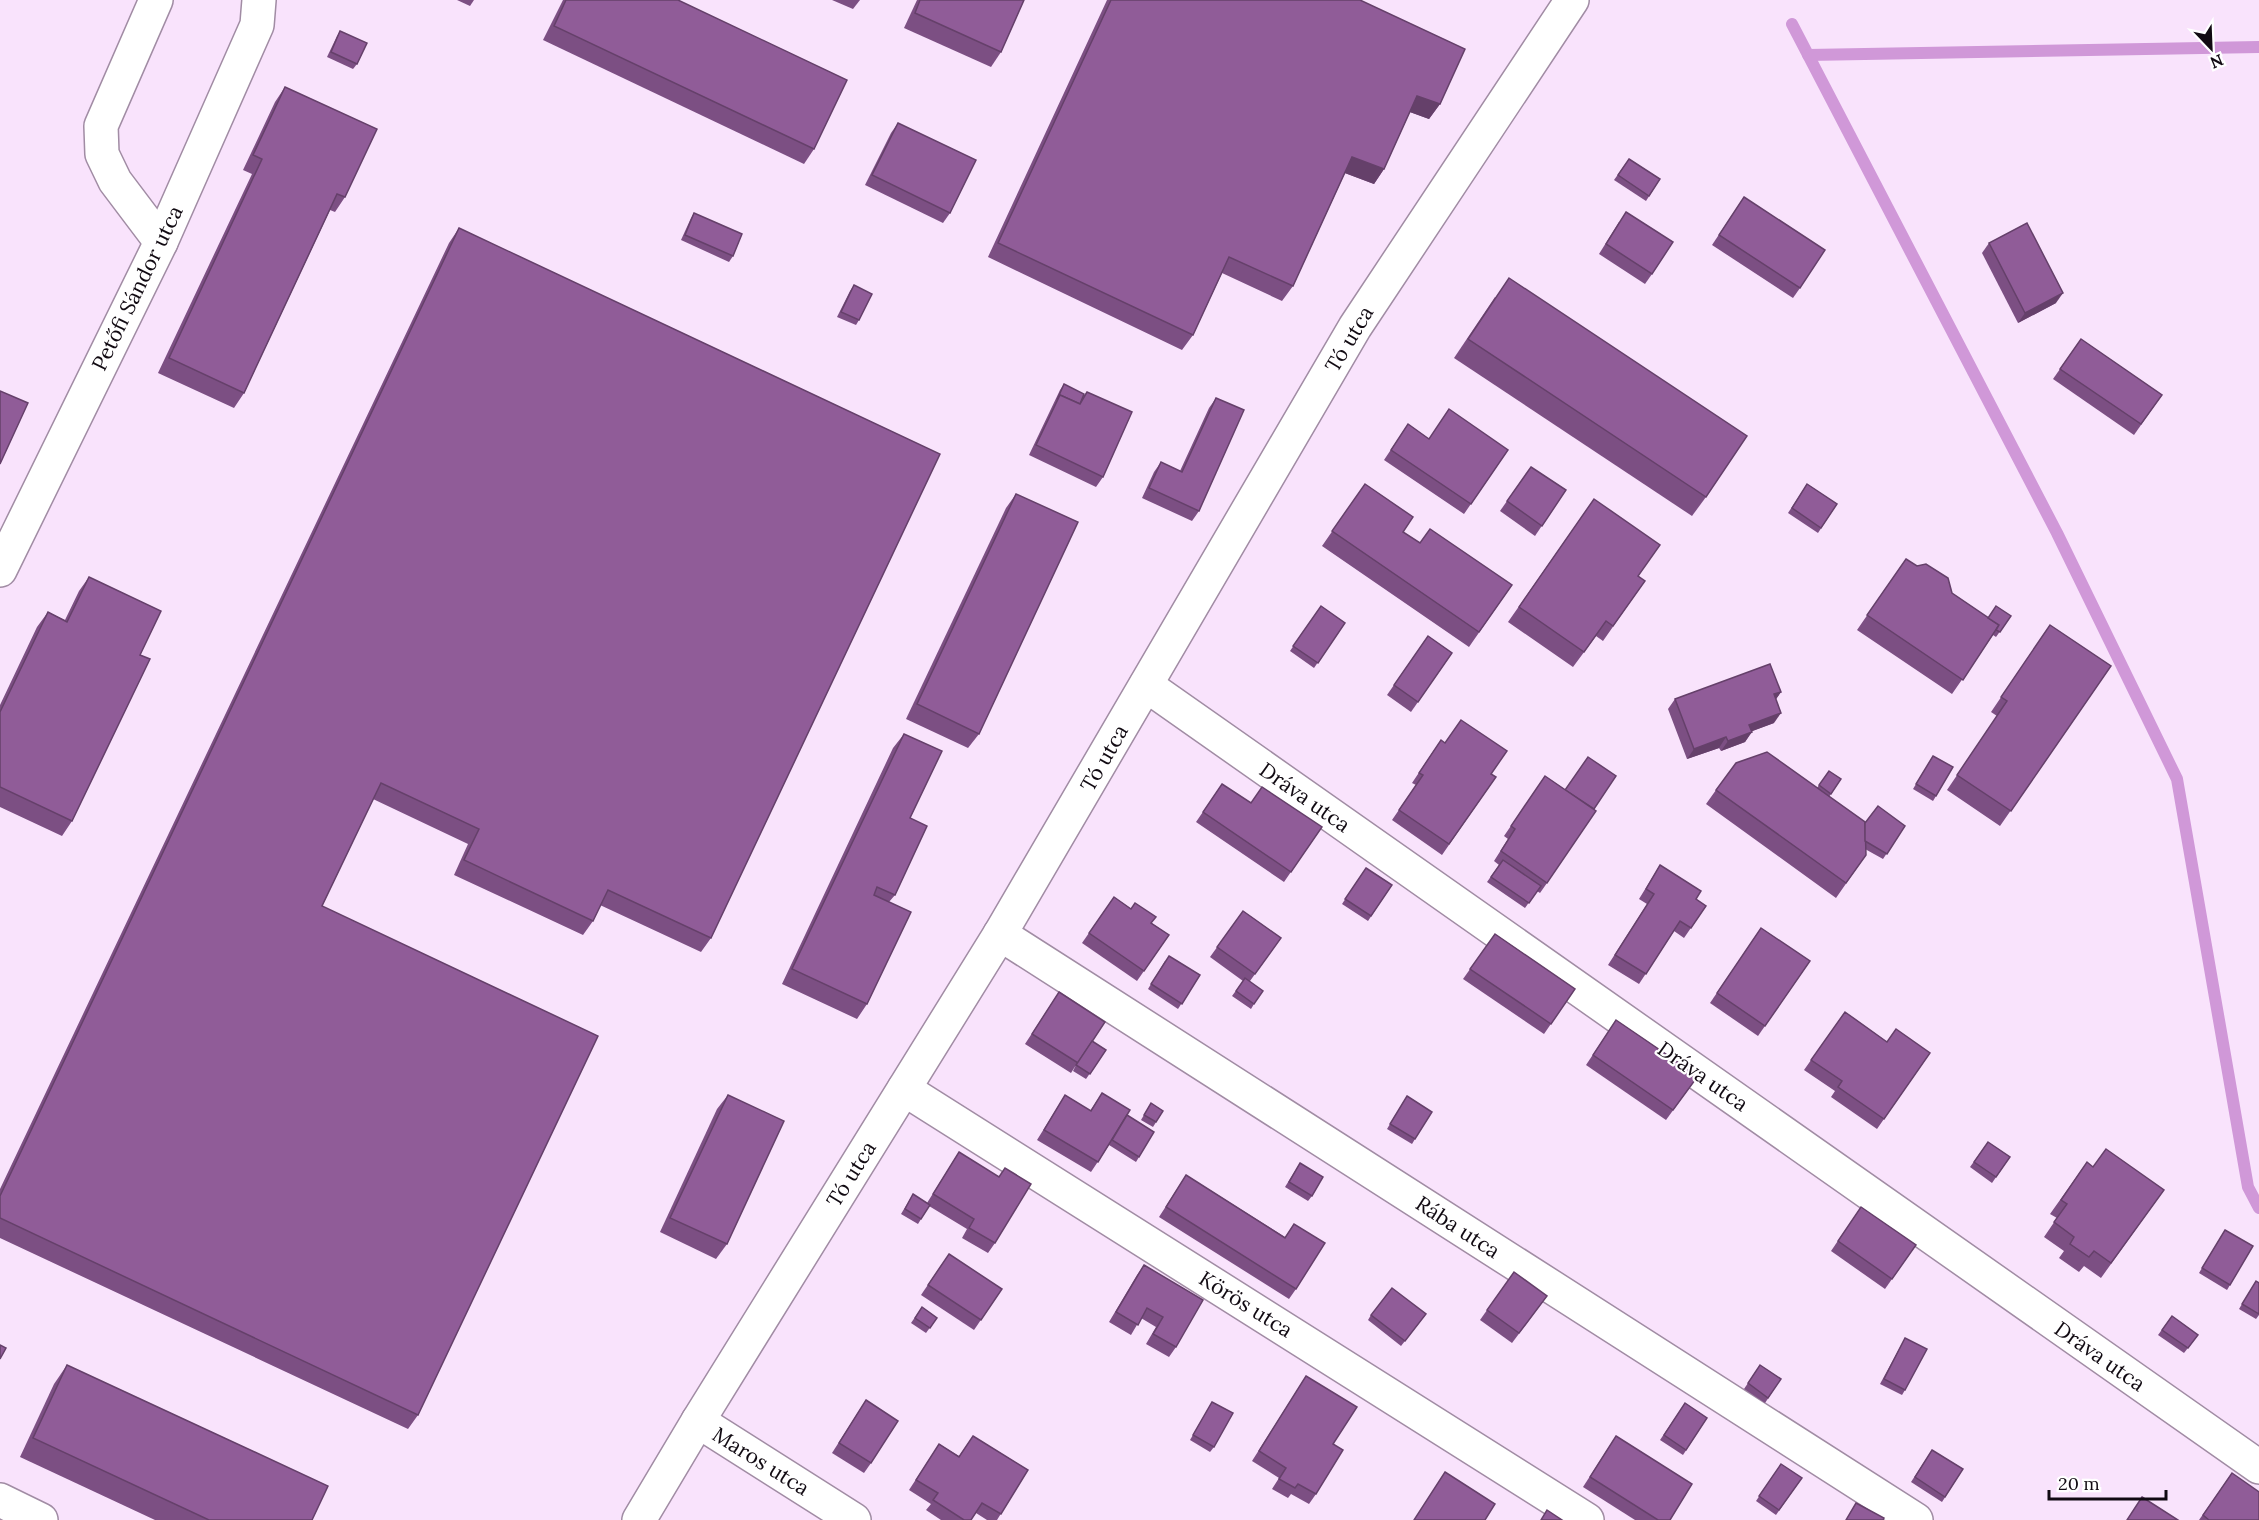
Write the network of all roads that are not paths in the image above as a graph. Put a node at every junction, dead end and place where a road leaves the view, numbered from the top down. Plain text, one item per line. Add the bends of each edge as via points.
1 (156, 0) edge
2 (259, 0) edge
3 (1572, 0) edge
4 (161, 242) junction
5 (0, 570) edge
6 (1146, 686) junction
7 (1000, 934) junction
8 (904, 1089) junction
9 (698, 1420) junction
10 (2259, 1467) edge
11 (0, 1500) edge
12 (41, 1520) edge
13 (639, 1520) edge
14 (854, 1520) edge
15 (1587, 1520) edge
16 (1916, 1520) edge

1 - 4 street via 101,126 102,154 115,181
2 - 4 street, Petőfi Sándor utca via 257,25
3 - 6 street, Tó utca via 1355,327
4 - 5 street, Petőfi Sándor utca
6 - 7 street, Tó utca
6 - 10 street, Dráva utca
7 - 8 street, Tó utca
7 - 16 street, Rába utca
8 - 9 street, Tó utca
8 - 15 street, Körös utca
9 - 13 street, Tó utca
9 - 14 street, Maros utca
11 - 12 street

